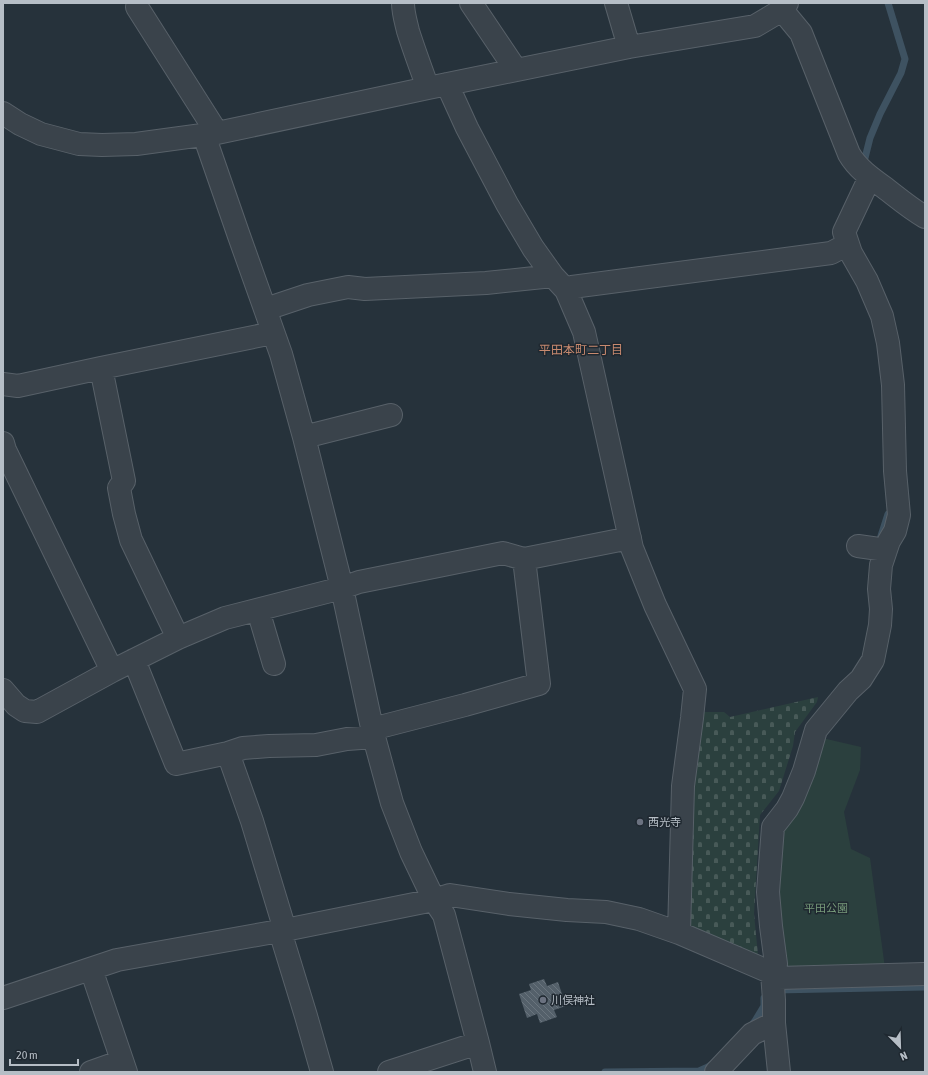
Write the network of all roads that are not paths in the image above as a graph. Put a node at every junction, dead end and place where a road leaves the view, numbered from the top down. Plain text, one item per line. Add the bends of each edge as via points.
1 (403, 3) edge
2 (471, 3) edge
3 (616, 3) edge
4 (138, 4) edge
5 (784, 6) edge
6 (629, 47) junction
7 (516, 70) junction
8 (437, 86) junction
9 (8, 124) edge
10 (211, 134) junction
11 (870, 177) junction
12 (925, 218) edge
13 (842, 247) junction
14 (560, 283) junction
15 (266, 309) junction
16 (273, 333) junction
17 (101, 368) junction
18 (3, 384) edge
19 (391, 415) dead end
20 (304, 437) junction
21 (3, 444) edge
22 (630, 538) junction
23 (858, 546) dead end
24 (886, 550) junction
25 (524, 560) junction
26 (342, 588) junction
27 (258, 610) junction
28 (178, 638) junction
29 (134, 660) junction
30 (274, 664) dead end
31 (112, 671) junction
32 (3, 690) edge
33 (373, 733) junction
34 (228, 753) junction
35 (434, 900) junction
36 (282, 931) junction
37 (679, 933) junction
38 (91, 969) junction
39 (925, 974) edge
40 (773, 985) junction
41 (3, 998) edge
42 (774, 1023) junction
43 (478, 1043) junction
44 (124, 1067) edge
45 (91, 1072) edge
46 (322, 1072) edge
47 (389, 1072) edge
48 (485, 1072) edge
49 (716, 1072) edge
50 (779, 1072) edge

1 - 8 street via 413,48
2 - 7 street
3 - 6 street
4 - 10 street
5 - 6 street via 755,26
5 - 11 street via 800,33 849,154
6 - 7 street
7 - 8 street
8 - 10 street
8 - 14 street via 467,128 507,204 534,248
9 - 10 street via 79,144 136,144
10 - 15 street via 239,236
11 - 12 street
11 - 13 street via 844,232
13 - 14 street via 572,287
13 - 24 street via 851,253 867,281 882,316 888,342 893,385 899,515
14 - 15 street via 486,283 365,290 348,287 308,295
14 - 22 street via 584,332
15 - 16 street
16 - 17 street
16 - 20 street via 282,354
17 - 18 street via 18,386
17 - 28 street via 124,481 119,488 131,540
19 - 20 street
20 - 26 street
21 - 31 street
22 - 25 street
22 - 37 street via 655,605 695,689 683,786
23 - 24 street
24 - 40 street via 881,565 880,625 874,660 861,679 816,730 793,798 788,809 773,827 768,892 776,964
25 - 26 street via 503,554 359,582
25 - 33 street via 539,684
26 - 27 street
26 - 33 street
27 - 28 street via 225,618
27 - 30 street
28 - 29 street
29 - 31 street
29 - 34 street via 176,764
31 - 32 street via 37,712 25,711
33 - 34 street via 316,745 243,748
33 - 35 street via 392,803 411,852
34 - 36 street via 252,820
35 - 36 street
35 - 37 street via 450,895 509,904 606,912 639,919
35 - 43 street via 444,915
36 - 38 street via 117,960
36 - 46 street
37 - 40 street
38 - 41 street
38 - 44 street
39 - 40 street via 778,978
40 - 42 street
42 - 49 street via 752,1034
42 - 50 street
43 - 47 street
43 - 48 street
44 - 45 street

